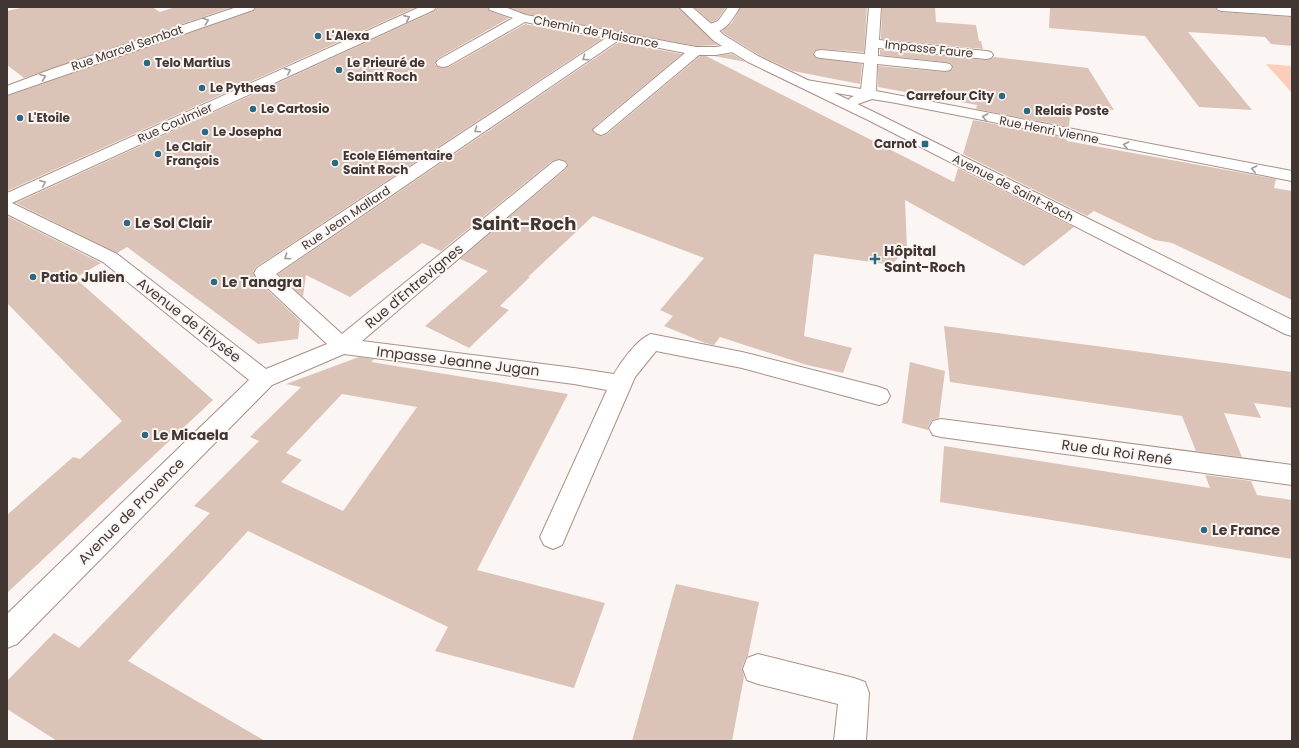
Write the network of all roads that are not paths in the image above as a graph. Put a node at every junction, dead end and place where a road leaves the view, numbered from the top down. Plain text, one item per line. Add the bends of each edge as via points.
1 (249, 7) edge
2 (430, 7) edge
3 (494, 7) edge
4 (685, 7) edge
5 (734, 7) edge
6 (875, 7) edge
7 (1222, 7) edge
8 (1292, 12) edge
9 (523, 18) junction
10 (715, 33) junction
11 (617, 36) junction
12 (872, 43) junction
13 (676, 46) junction
14 (734, 48) junction
15 (696, 52) junction
16 (821, 54) dead end
17 (986, 55) dead end
18 (871, 59) junction
19 (443, 63) dead end
20 (945, 67) dead end
21 (806, 84) junction
22 (7, 91) edge
23 (868, 96) junction
24 (847, 104) junction
25 (601, 130) dead end
26 (559, 165) dead end
27 (1292, 176) edge
28 (7, 199) edge
29 (7, 207) edge
30 (1292, 329) edge
31 (342, 346) junction
32 (264, 379) junction
33 (621, 384) junction
34 (879, 396) dead end
35 (941, 428) dead end
36 (1292, 475) edge
37 (553, 537) dead end
38 (7, 634) edge
39 (758, 669) dead end
40 (850, 741) edge

22 -> 1 street, Rue Marcel Sembat
28 -> 2 street, Rue Coulmier
3 - 9 street, Chemin de Plaisance
4 - 10 street, Avenue de Saint-Roch
5 - 10 street
6 - 12 street
7 - 8 street
9 - 11 street, Chemin de Plaisance
9 - 19 street
10 - 13 street, Chemin de Plaisance
10 - 14 street, Avenue de Saint-Roch
11 - 13 street, Chemin de Plaisance
11 -> 31 street, Rue Jean Mallard via 264,273
12 - 17 street, Impasse Faure
12 - 18 street
13 - 15 street, Chemin de Plaisance
14 - 15 street, Chemin de Plaisance
14 - 21 street, Avenue de Saint-Roch
15 - 25 street
16 - 18 street
18 - 20 street
18 - 23 street
21 - 23 street, Rue Henri Vienne
21 - 24 street, Avenue de Saint-Roch
23 - 24 street
27 -> 23 street, Rue Henri Vienne
24 - 30 street, Avenue de Saint-Roch
26 - 31 street, Rue d'Entrevignes
29 - 32 street, Avenue de l'Elysée via 110,258
31 - 32 street, Avenue de Provence
31 - 33 street, Impasse Jeanne Jugan
32 - 38 street, Avenue de Provence
33 - 34 street via 626,373 651,342 742,360
33 - 37 street
35 - 36 street, Rue du Roi René
39 - 40 street via 854,693

